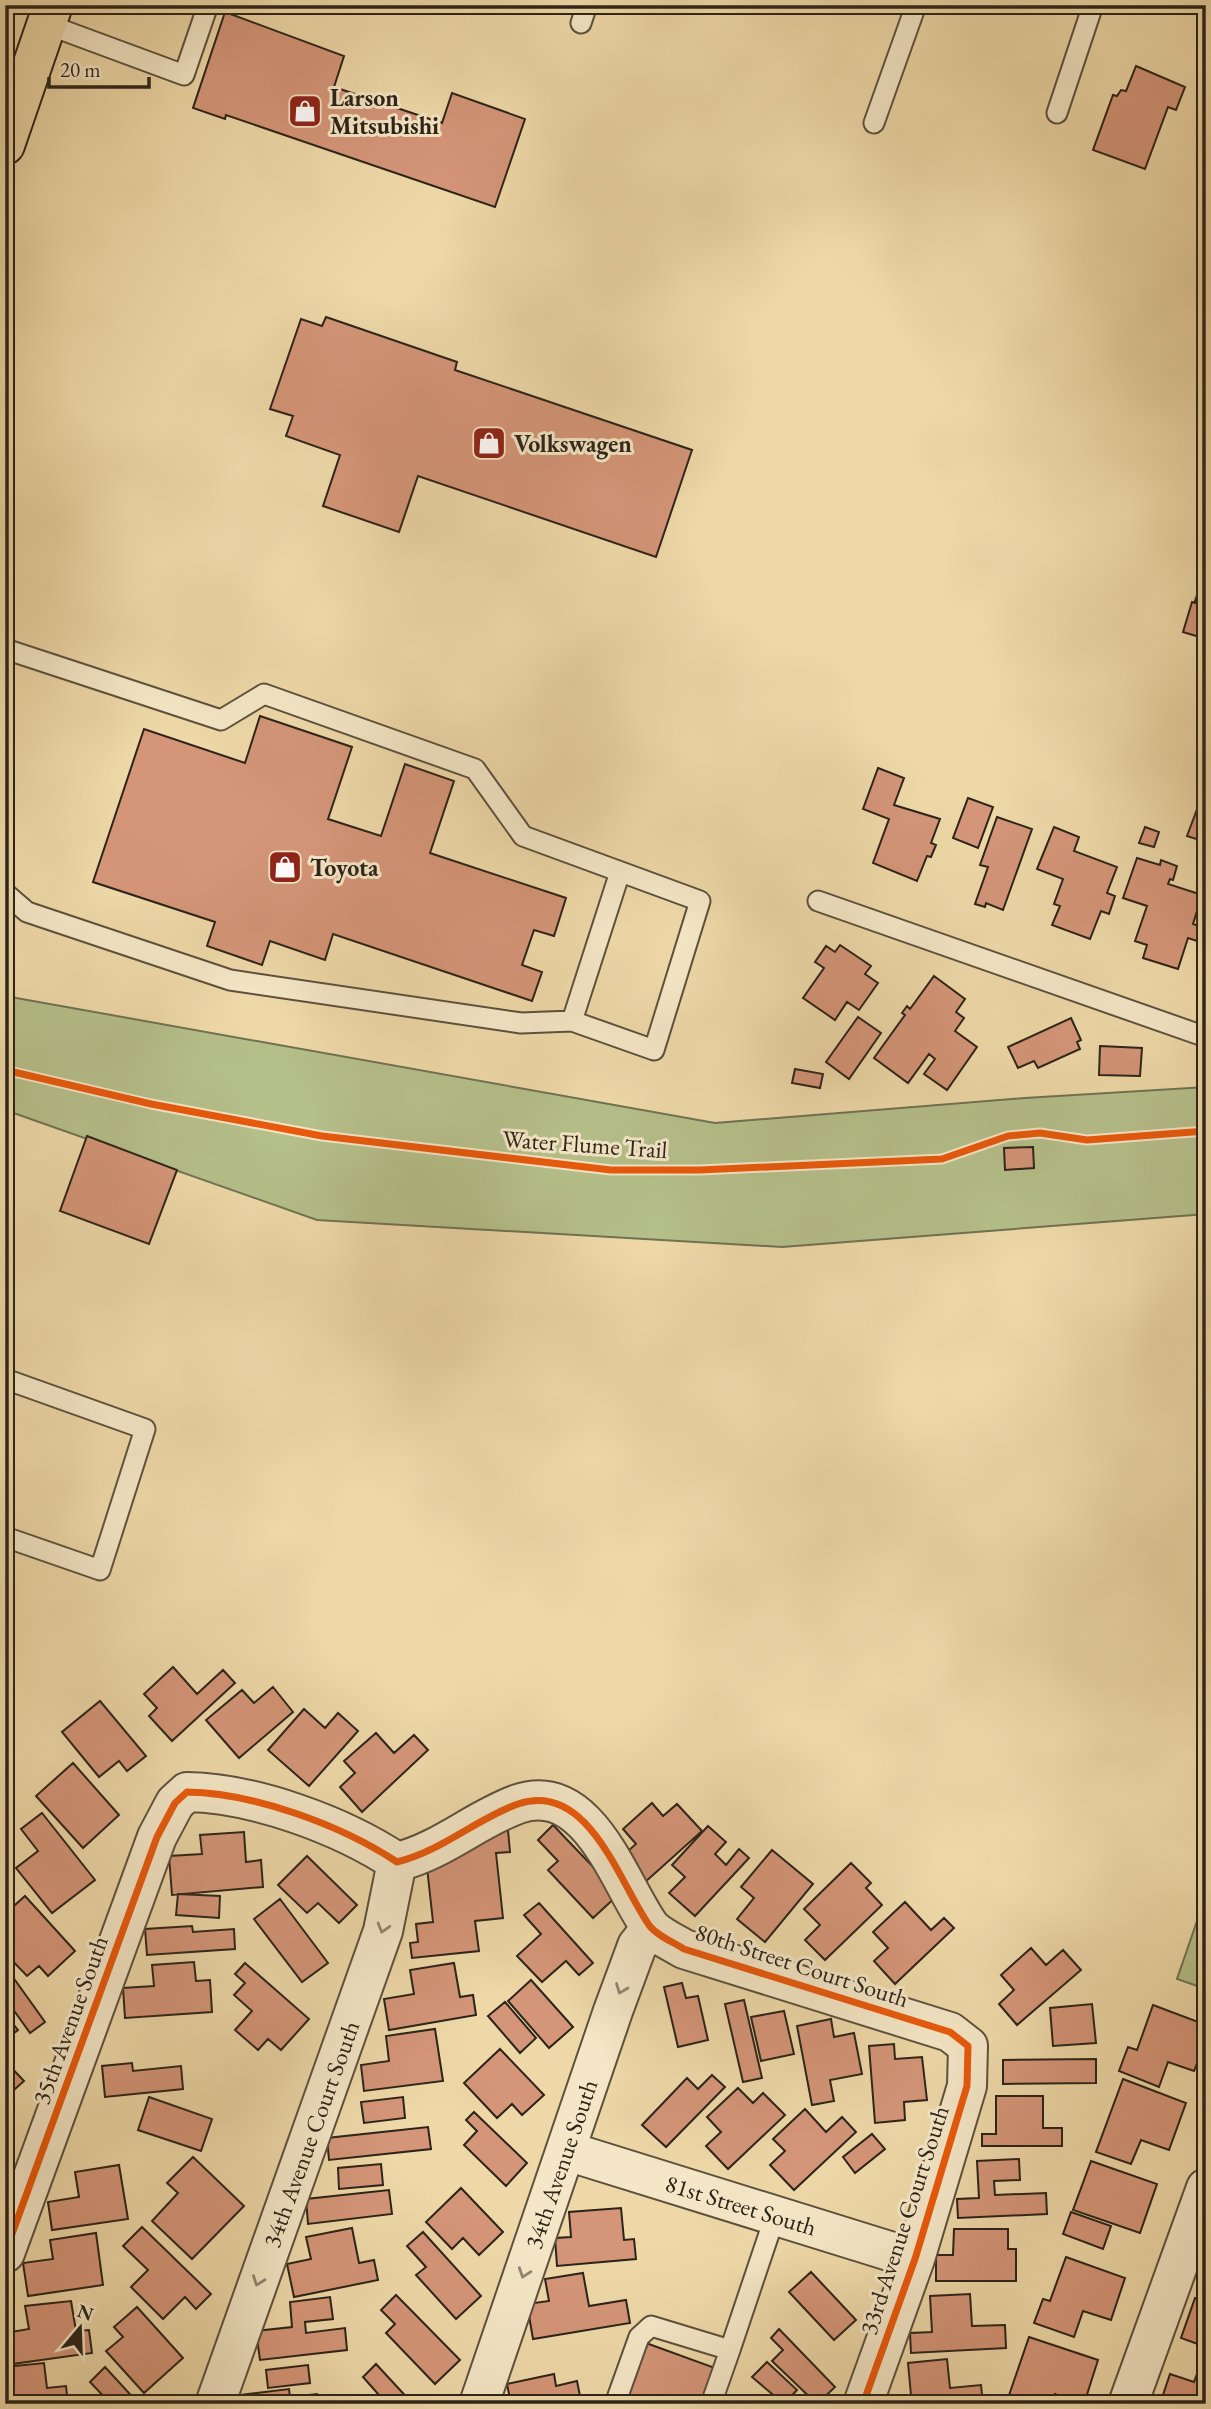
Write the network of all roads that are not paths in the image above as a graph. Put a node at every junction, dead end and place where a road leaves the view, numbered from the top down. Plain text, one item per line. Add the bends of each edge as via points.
1 (208, 5) edge
2 (916, 5) edge
3 (1093, 5) edge
4 (49, 15) edge
5 (1057, 113) dead end
6 (874, 123) dead end
7 (5, 145) edge
8 (5, 649) edge
9 (620, 872) junction
10 (5, 893) edge
11 (818, 901) dead end
12 (572, 1021) junction
13 (1206, 1037) edge
14 (5, 1379) edge
15 (5, 1537) edge
16 (397, 1861) junction
17 (651, 1928) junction
18 (968, 2046) joint
19 (567, 2151) junction
20 (1206, 2188) edge
21 (775, 2216) junction
22 (5, 2253) edge
23 (915, 2259) junction
24 (730, 2350) junction
25 (215, 2404) edge
26 (479, 2404) edge
27 (615, 2404) edge
28 (711, 2404) edge
29 (863, 2404) edge
30 (1128, 2404) edge

1 - 4 lane via 184,75
2 - 6 lane
3 - 5 lane
4 - 7 main road
8 - 9 lane via 221,719 264,694 454,761 475,769 523,836
9 - 12 lane
9 - 12 lane via 701,901 654,1050
10 - 12 lane via 27,912 230,980 521,1023
11 - 13 lane
14 - 15 lane via 145,1429 100,1570
16 - 17 street, 80th Street Court South via 425,1855 520,1803 563,1806 584,1821
16 - 22 street, 35th Avenue South via 332,1829 238,1796 187,1792 175,1803 157,1837
16 -> 25 street, 34th Avenue Court South via 383,1931
17 - 18 street, 80th Street Court South via 684,1950 950,2032
17 -> 19 street, 34th Avenue South via 638,1946 613,2011
18 - 23 street, 33rd Avenue Court South via 967,2086
19 - 21 street, 81st Street South
19 -> 26 street, 34th Avenue South
20 - 30 street
21 - 23 street, 81st Street South
21 - 24 lane
23 - 29 street, 33rd Avenue Court South
24 - 27 lane via 651,2326 639,2337
24 - 28 lane

